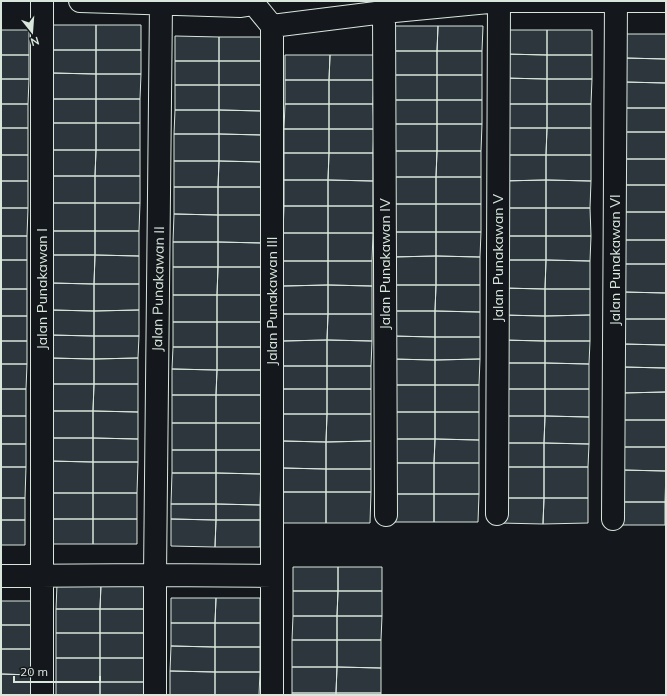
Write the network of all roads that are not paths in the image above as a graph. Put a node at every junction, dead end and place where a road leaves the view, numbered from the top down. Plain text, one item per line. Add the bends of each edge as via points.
1 (42, 1) edge
2 (80, 1) edge
3 (499, 1) edge
4 (616, 1) edge
5 (666, 1) edge
6 (255, 2) edge
7 (161, 4) junction
8 (384, 12) junction
9 (272, 26) junction
10 (497, 514) dead end
11 (386, 515) dead end
12 (613, 519) dead end
13 (155, 575) junction
14 (1, 576) edge
15 (41, 576) junction
16 (272, 576) junction
17 (42, 695) edge
18 (155, 695) edge
19 (272, 695) edge

1 - 15 street, Jalan Punakawan I
2 - 7 street
3 - 4 street
3 - 8 street
3 - 10 street, Jalan Punakawan V
4 - 5 street
4 - 12 street, Jalan Punakawan VI
6 - 7 street via 241,6
6 - 9 street
7 - 13 street, Jalan Punakawan II
8 - 9 street
8 - 11 street, Jalan Punakawan IV
9 - 16 street, Jalan Punakawan III
13 - 15 street
13 - 16 street
13 - 18 street, Jalan Punakawan II
14 - 15 street
15 - 17 street, Jalan Punakawan I
16 - 19 street, Jalan Punakawan III

